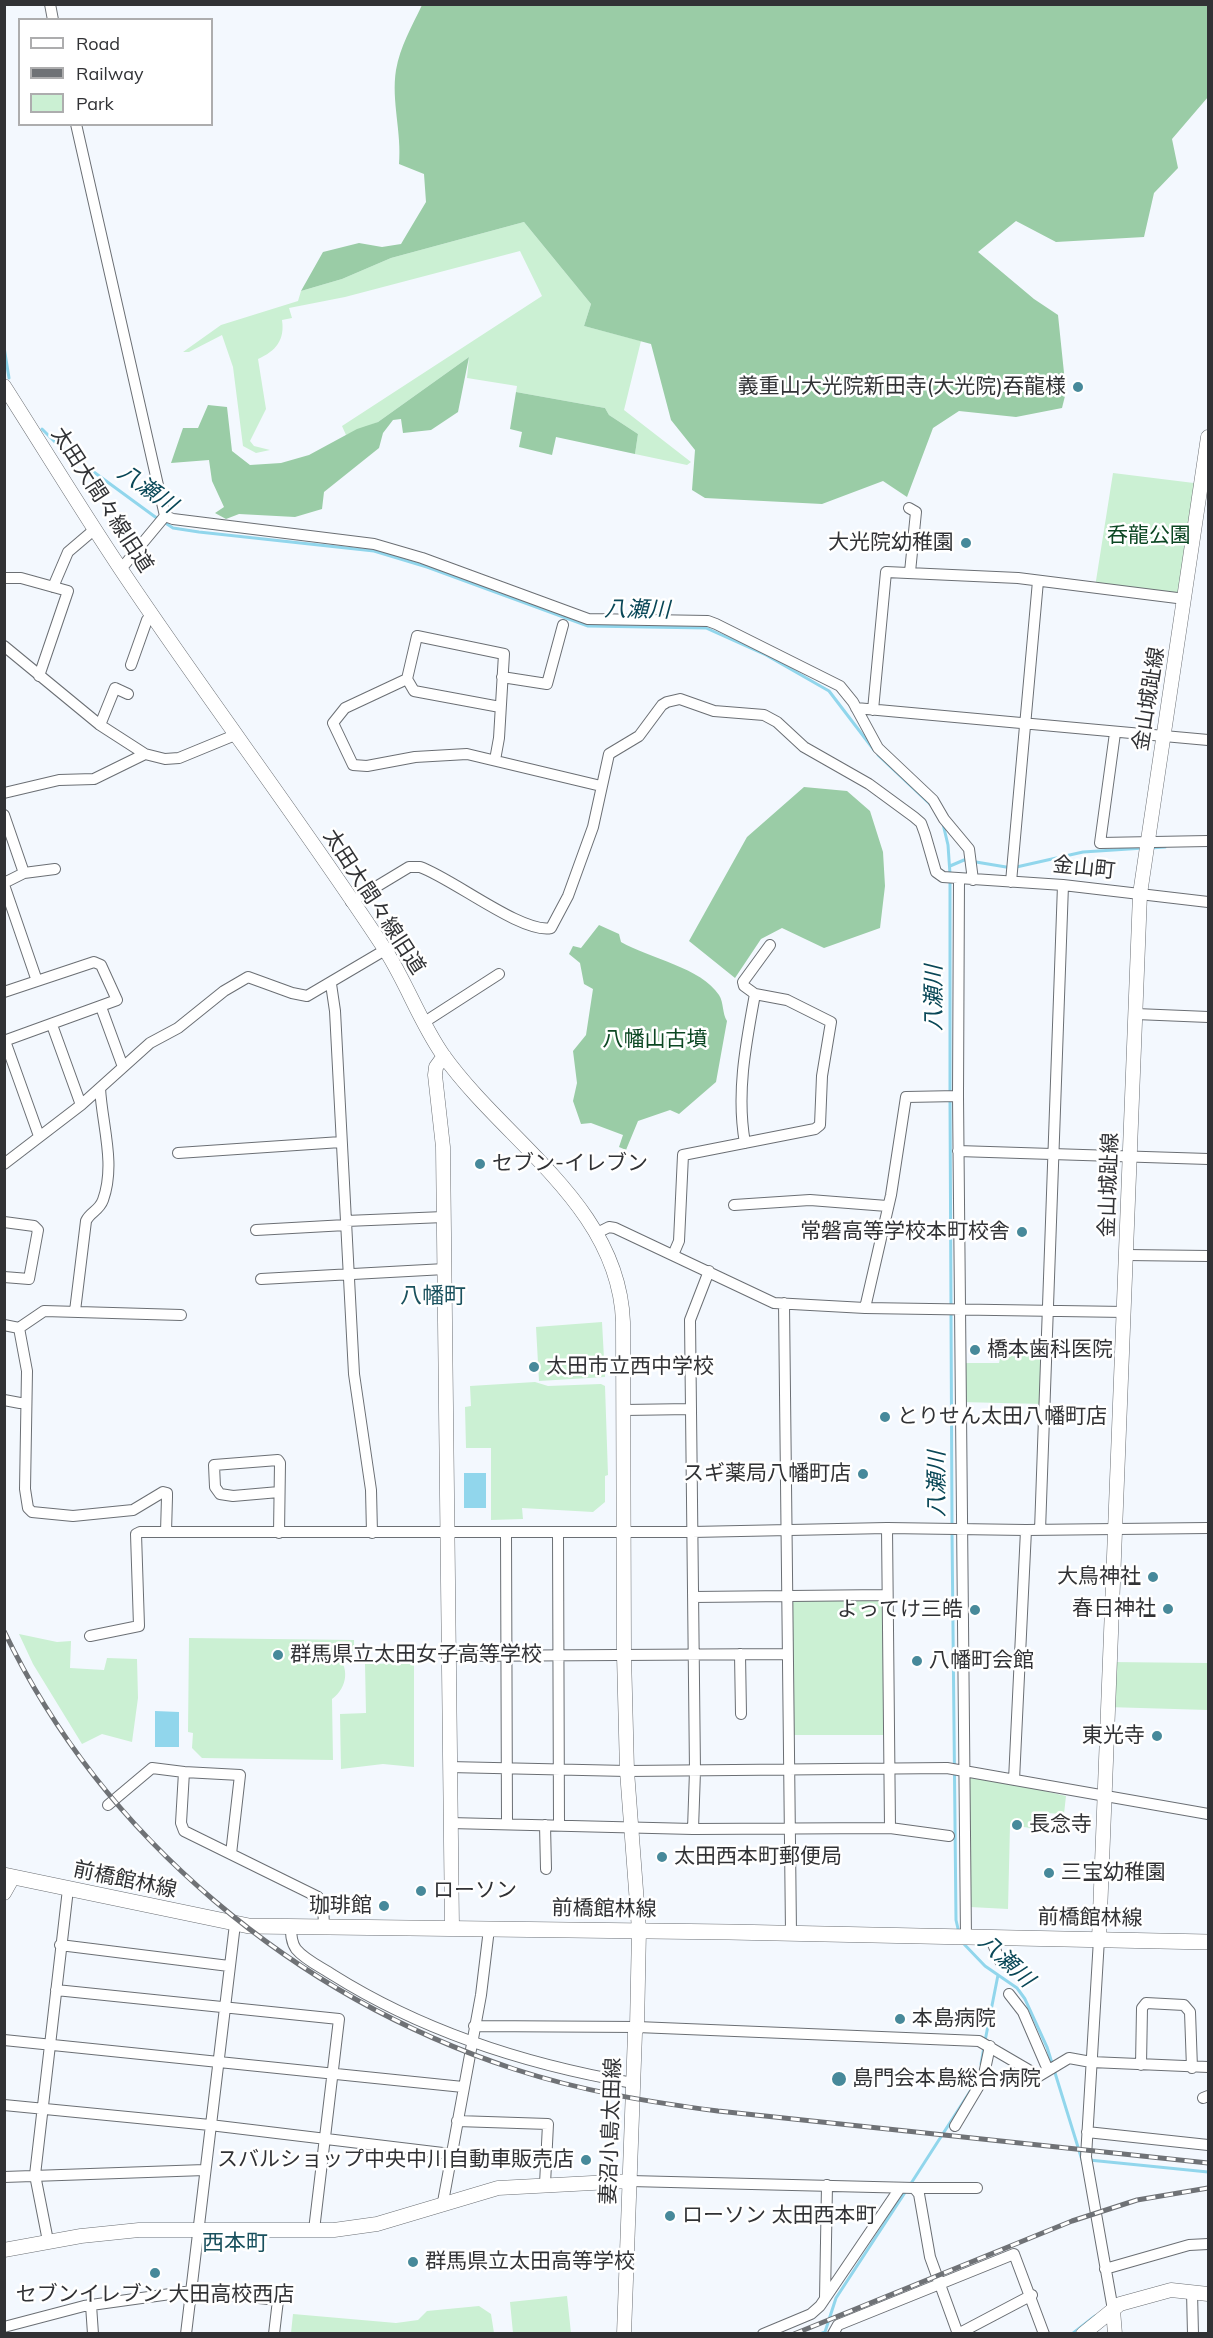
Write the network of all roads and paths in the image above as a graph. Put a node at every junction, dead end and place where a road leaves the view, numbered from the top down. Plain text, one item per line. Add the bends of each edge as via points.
1 (76, 126) edge
2 (4, 386) edge
3 (1209, 437) edge
4 (909, 508) dead end
5 (162, 521) junction
6 (95, 529) junction
7 (121, 569) junction
8 (910, 572) junction
9 (4, 578) edge
10 (1038, 581) junction
11 (52, 587) junction
12 (1185, 599) junction
13 (152, 614) junction
14 (563, 625) dead end
15 (4, 646) edge
16 (131, 665) dead end
17 (39, 676) junction
18 (502, 677) junction
19 (407, 679) junction
20 (128, 694) dead end
21 (500, 707) junction
22 (856, 708) junction
23 (873, 710) junction
24 (1024, 724) junction
25 (100, 725) junction
26 (1115, 733) junction
27 (235, 735) junction
28 (1164, 737) junction
29 (1209, 740) edge
30 (145, 754) junction
31 (495, 760) junction
32 (601, 786) junction
33 (4, 793) edge
34 (4, 814) edge
35 (1149, 841) junction
36 (1209, 841) edge
37 (55, 869) dead end
38 (1012, 871) junction
39 (24, 873) junction
40 (953, 878) junction
41 (973, 880) junction
42 (4, 884) edge
43 (1063, 885) junction
44 (1140, 894) junction
45 (351, 902) junction
46 (1209, 902) edge
47 (770, 945) dead end
48 (385, 950) junction
49 (499, 974) dead end
50 (37, 981) junction
51 (331, 984) junction
52 (4, 992) edge
53 (755, 994) junction
54 (101, 1007) junction
55 (1136, 1014) junction
56 (1209, 1017) edge
57 (423, 1023) junction
58 (52, 1025) junction
59 (5, 1041) edge
60 (444, 1056) junction
61 (123, 1067) junction
62 (100, 1088) junction
63 (952, 1096) junction
64 (81, 1105) junction
65 (39, 1136) junction
66 (341, 1142) junction
67 (745, 1143) junction
68 (958, 1151) junction
69 (178, 1153) dead end
70 (1053, 1155) junction
71 (1131, 1157) junction
72 (1209, 1159) edge
73 (4, 1164) edge
74 (734, 1205) dead end
75 (887, 1206) junction
76 (444, 1217) junction
77 (4, 1222) edge
78 (346, 1223) junction
79 (256, 1230) dead end
80 (597, 1233) junction
81 (673, 1255) junction
82 (1127, 1255) junction
83 (1209, 1256) edge
84 (444, 1269) junction
85 (709, 1271) junction
86 (349, 1275) junction
87 (4, 1277) edge
88 (261, 1280) dead end
89 (784, 1304) junction
90 (865, 1308) junction
91 (959, 1310) junction
92 (1047, 1310) junction
93 (75, 1311) junction
94 (1125, 1312) junction
95 (181, 1315) dead end
96 (4, 1325) edge
97 (19, 1328) junction
98 (4, 1400) edge
99 (20, 1402) dead end
100 (691, 1409) junction
101 (624, 1410) junction
102 (279, 1492) junction
103 (887, 1528) junction
104 (1209, 1528) edge
105 (1116, 1529) junction
106 (962, 1530) junction
107 (1026, 1530) junction
108 (1040, 1530) junction
109 (786, 1531) junction
110 (166, 1532) junction
111 (558, 1532) junction
112 (692, 1532) junction
113 (279, 1533) junction
114 (372, 1533) junction
115 (447, 1533) junction
116 (506, 1533) junction
117 (625, 1533) junction
118 (888, 1595) junction
119 (786, 1596) junction
120 (693, 1597) junction
121 (90, 1636) dead end
122 (693, 1654) junction
123 (741, 1654) junction
124 (787, 1654) junction
125 (507, 1655) junction
126 (558, 1655) junction
127 (624, 1655) junction
128 (449, 1656) junction
129 (741, 1714) dead end
130 (449, 1767) junction
131 (889, 1767) junction
132 (507, 1768) junction
133 (788, 1768) junction
134 (559, 1769) junction
135 (964, 1769) junction
136 (627, 1771) junction
137 (695, 1771) junction
138 (184, 1772) junction
139 (1014, 1779) junction
140 (1103, 1797) junction
141 (108, 1805) dead end
142 (1209, 1814) edge
143 (450, 1822) junction
144 (507, 1824) junction
145 (545, 1825) junction
146 (560, 1825) junction
147 (631, 1827) junction
148 (890, 1828) junction
149 (693, 1829) junction
150 (789, 1830) junction
151 (949, 1836) dead end
152 (231, 1854) junction
153 (546, 1869) dead end
154 (9, 1876) edge
155 (68, 1889) junction
156 (4, 1893) edge
157 (235, 1924) junction
158 (291, 1927) junction
159 (324, 1927) junction
160 (452, 1928) junction
161 (489, 1929) junction
162 (639, 1930) junction
163 (791, 1933) junction
164 (962, 1937) junction
165 (990, 1937) junction
166 (1099, 1939) junction
167 (1209, 1942) edge
168 (60, 1945) junction
169 (1000, 1961) dead end
170 (229, 1966) junction
171 (56, 1990) junction
172 (1009, 1994) dead end
173 (224, 2008) junction
174 (474, 2026) junction
175 (637, 2027) junction
176 (4, 2040) edge
177 (471, 2042) junction
178 (986, 2044) junction
179 (50, 2045) junction
180 (217, 2061) junction
181 (1091, 2062) junction
182 (1142, 2065) junction
183 (1209, 2067) edge
184 (1192, 2068) junction
185 (1048, 2070) junction
186 (333, 2073) junction
187 (633, 2082) junction
188 (463, 2087) junction
189 (4, 2105) edge
190 (43, 2109) junction
191 (457, 2121) junction
192 (210, 2125) junction
193 (955, 2126) dead end
194 (1087, 2132) junction
195 (325, 2139) junction
196 (1209, 2145) edge
197 (451, 2154) junction
198 (206, 2170) junction
199 (35, 2175) junction
200 (4, 2177) edge
201 (630, 2181) junction
202 (545, 2184) junction
203 (827, 2185) junction
204 (901, 2188) junction
205 (914, 2188) junction
206 (977, 2188) dead end
207 (443, 2202) junction
208 (199, 2229) junction
209 (314, 2230) junction
210 (48, 2241) junction
211 (1209, 2244) edge
212 (4, 2250) edge
213 (1105, 2269) junction
214 (938, 2285) junction
215 (192, 2291) junction
216 (1192, 2292) junction
217 (1209, 2294) edge
218 (1032, 2295) junction
219 (825, 2298) junction
220 (91, 2305) junction
221 (1113, 2310) junction
222 (4, 2327) edge
223 (93, 2334) edge
224 (186, 2334) edge
225 (274, 2334) edge
226 (624, 2334) edge
227 (763, 2334) edge
228 (833, 2334) edge
229 (958, 2334) edge
230 (1044, 2334) edge
231 (1083, 2334) edge
232 (1115, 2334) edge
233 (1193, 2334) edge

1 - 5 street
2 - 6 street, 太田大間々線旧道
3 - 12 street, 金山城趾線
4 - 8 street via 916,512
5 - 7 street
5 - 22 street via 374,544 588,619 708,621 840,686
6 - 7 street, 太田大間々線旧道
6 - 11 street via 68,552
7 - 13 street, 太田大間々線旧道
8 - 10 street
8 - 23 street via 886,572
9 - 11 street via 21,578
10 - 12 street
10 - 24 street
11 - 17 street via 68,591
12 - 28 street, 金山城趾線
13 - 16 street
13 - 27 street, 太田大間々線旧道
14 - 18 street via 547,684
15 - 17 street
17 - 25 street
18 - 19 street via 504,654 417,636
18 - 21 street
19 - 21 street via 414,691
19 - 31 street via 368,694 345,708 333,723 353,765 467,754
20 - 25 street via 115,688
21 - 31 street
22 - 23 street
22 - 41 street via 878,748 933,800 969,849
23 - 24 street
24 - 26 street
24 - 38 street
25 - 30 street
26 - 28 street
26 - 35 street via 1100,843
27 - 30 street via 179,758
27 - 45 street, 太田大間々線旧道
28 - 29 street
28 - 35 street, 金山城趾線
30 - 33 street via 94,779 59,780
31 - 32 street
32 - 40 street via 609,753 639,736 668,702 680,699 714,711 764,715 804,747 869,784 921,823 936,872
32 - 45 street via 593,827 552,928 515,918 420,867 410,867
34 - 39 street
35 - 36 street
35 - 44 street, 金山城趾線
37 - 39 street
38 - 41 street, 金山町
38 - 43 street, 金山町
39 - 42 street
40 - 41 street, 金山町
40 - 63 street
42 - 50 street
43 - 44 street, 金山町
43 - 70 street
44 - 46 street, 金山町
44 - 55 street, 金山城趾線
45 - 48 street, 太田大間々線旧道
47 - 53 street via 743,981
48 - 51 street
48 - 57 street, 太田大間々線旧道
49 - 57 street
50 - 52 street
50 - 54 street via 99,963 117,1000
51 - 61 street via 303,996 258,980 243,979 178,1028 150,1043
51 - 66 street
53 - 67 street via 743,1071 740,1116
53 - 67 street via 787,1000 831,1022 822,1076 820,1125
54 - 58 street
54 - 61 street
55 - 56 street
55 - 71 street, 金山城趾線
57 - 60 street, 太田大間々線旧道
58 - 59 street
58 - 64 street
59 - 65 street
60 - 76 street via 435,1075 442,1116
60 - 80 street, 太田大間々線旧道 via 566,1190
61 - 62 street
62 - 64 street
62 - 93 street via 108,1145 104,1197 86,1221
63 - 68 street
63 - 75 street via 906,1097
64 - 65 street
65 - 73 street
66 - 69 street
66 - 78 street
67 - 81 street via 683,1155 679,1241
68 - 70 street
68 - 91 street
70 - 71 street
70 - 92 street
71 - 72 street
71 - 82 street, 金山城趾線
74 - 75 street via 810,1200
75 - 90 street
76 - 78 street
76 - 84 street
77 - 87 street via 38,1230 29,1279
78 - 79 street
78 - 86 street
80 - 81 street via 615,1227
80 - 101 street, 太田大間々線旧道 via 621,1293
81 - 85 street
82 - 83 street
82 - 94 street, 金山城趾線
84 - 86 street
84 - 115 street
85 - 89 street via 774,1303
85 - 100 street via 690,1320
86 - 88 street
86 - 114 street via 354,1374 371,1490
89 - 90 street
89 - 109 street
90 - 91 street
91 - 92 street
91 - 106 street
92 - 94 street
92 - 108 street
93 - 95 street
93 - 97 street via 44,1311
94 - 105 street, 金山城趾線
96 - 97 street
97 - 110 street via 27,1371 24,1489 28,1508 52,1516 127,1511 163,1491 167,1497
98 - 99 street
100 - 101 street
100 - 112 street
101 - 117 street, 太田大間々線旧道
102 - 102 street via 280,1463 274,1458 214,1465 215,1486 220,1494
102 - 113 street
103 - 106 street
103 - 109 street
103 - 118 street
104 - 105 street
105 - 108 street
105 - 140 street, 金山城趾線
106 - 107 street
106 - 135 street
107 - 108 street
107 - 139 street
109 - 112 street
109 - 119 street
110 - 113 street
110 - 121 street via 136,1534 139,1626
111 - 116 street
111 - 117 street
111 - 126 street
112 - 117 street
112 - 120 street
113 - 114 street
114 - 115 street
115 - 116 street
115 - 128 street
116 - 125 street
117 - 127 street, 太田大間々線旧道
118 - 119 street
118 - 131 street
119 - 120 street
119 - 124 street
120 - 122 street
122 - 123 street
122 - 127 street
122 - 137 street
123 - 124 street
123 - 129 street
124 - 133 street
125 - 126 street
125 - 128 street
125 - 132 street
126 - 127 street
126 - 134 street
127 - 136 street, 太田大間々線旧道
128 - 130 street
130 - 132 street
130 - 143 street
131 - 133 street
131 - 135 street
131 - 148 street
132 - 134 street
132 - 144 street
133 - 137 street
133 - 150 street
134 - 136 street
134 - 146 street
135 - 139 street
135 - 164 street
136 - 137 street
136 - 147 street, 妻沼小島太田線
137 - 149 street
138 - 141 street via 152,1768
138 - 152 street via 181,1827
138 - 152 street via 240,1775
139 - 140 street
140 - 142 street
140 - 166 street, 金山城趾線
143 - 144 street
143 - 160 street
144 - 145 street
145 - 146 street
145 - 153 street
146 - 147 street
147 - 149 street
147 - 162 street, 妻沼小島太田線
148 - 150 street
148 - 151 street
149 - 150 street
150 - 163 street
152 - 159 street via 318,1897 323,1903
154 - 155 main road, 前橋館林線
154 - 156 street
155 - 157 main road, 前橋館林線
155 - 168 street
157 - 158 main road, 前橋館林線
157 - 170 street
158 - 159 main road, 前橋館林線
158 - 177 street via 294,1945 314,1962 372,1997
159 - 160 main road, 前橋館林線
160 - 161 main road, 前橋館林線
161 - 162 main road, 前橋館林線
161 - 174 street
162 - 163 main road, 前橋館林線
162 - 175 street, 妻沼小島太田線
163 - 164 main road, 前橋館林線
164 - 165 main road, 前橋館林線
165 - 166 main road, 前橋館林線
165 - 169 street
166 - 167 main road, 前橋館林線
166 - 181 street
168 - 170 street
168 - 171 street
170 - 173 street
171 - 173 street
171 - 179 street
172 - 185 street via 1023,2012
173 - 180 street
173 - 186 street via 339,2019
174 - 175 street
174 - 177 street
175 - 178 street
175 - 187 street, 妻沼小島太田線
176 - 179 street
177 - 187 street
177 - 188 street
178 - 185 street via 1039,2076
178 - 193 street via 983,2079
179 - 180 street
179 - 190 street
180 - 186 street
180 - 192 street
181 - 182 street
181 - 185 street via 1073,2059
181 - 194 street
182 - 184 street
182 - 184 street via 1142,2008 1146,2002 1184,2005 1190,2012
183 - 184 street
186 - 188 street
186 - 195 street
187 - 201 street, 妻沼小島太田線
188 - 191 street
189 - 190 street
190 - 192 street
190 - 199 street
191 - 197 street
191 - 202 street via 548,2124
192 - 195 street
192 - 198 street
194 - 196 street
194 - 213 street via 1086,2157
195 - 197 street
195 - 209 street
197 - 207 street
198 - 199 street
198 - 208 street
199 - 200 street
199 - 210 street
201 - 202 street
201 - 203 street
201 - 226 street, 妻沼小島太田線
202 - 207 street via 498,2188
203 - 204 street
203 - 219 street
204 - 205 street
204 - 219 street
205 - 206 street
205 - 214 street via 919,2194
207 - 209 street via 377,2224
208 - 209 street
208 - 210 street via 139,2230
208 - 215 street
210 - 212 street
211 - 213 street via 1189,2245
213 - 221 street
214 - 218 street via 1014,2254
214 - 228 street via 838,2325
214 - 229 street
215 - 220 street
215 - 224 street
215 - 225 street via 278,2300
216 - 217 street
216 - 221 street via 1171,2290 1120,2304
216 - 233 street
218 - 229 street
218 - 230 street
219 - 227 street via 812,2314
220 - 222 street
220 - 223 street
221 - 231 street
221 - 232 street

